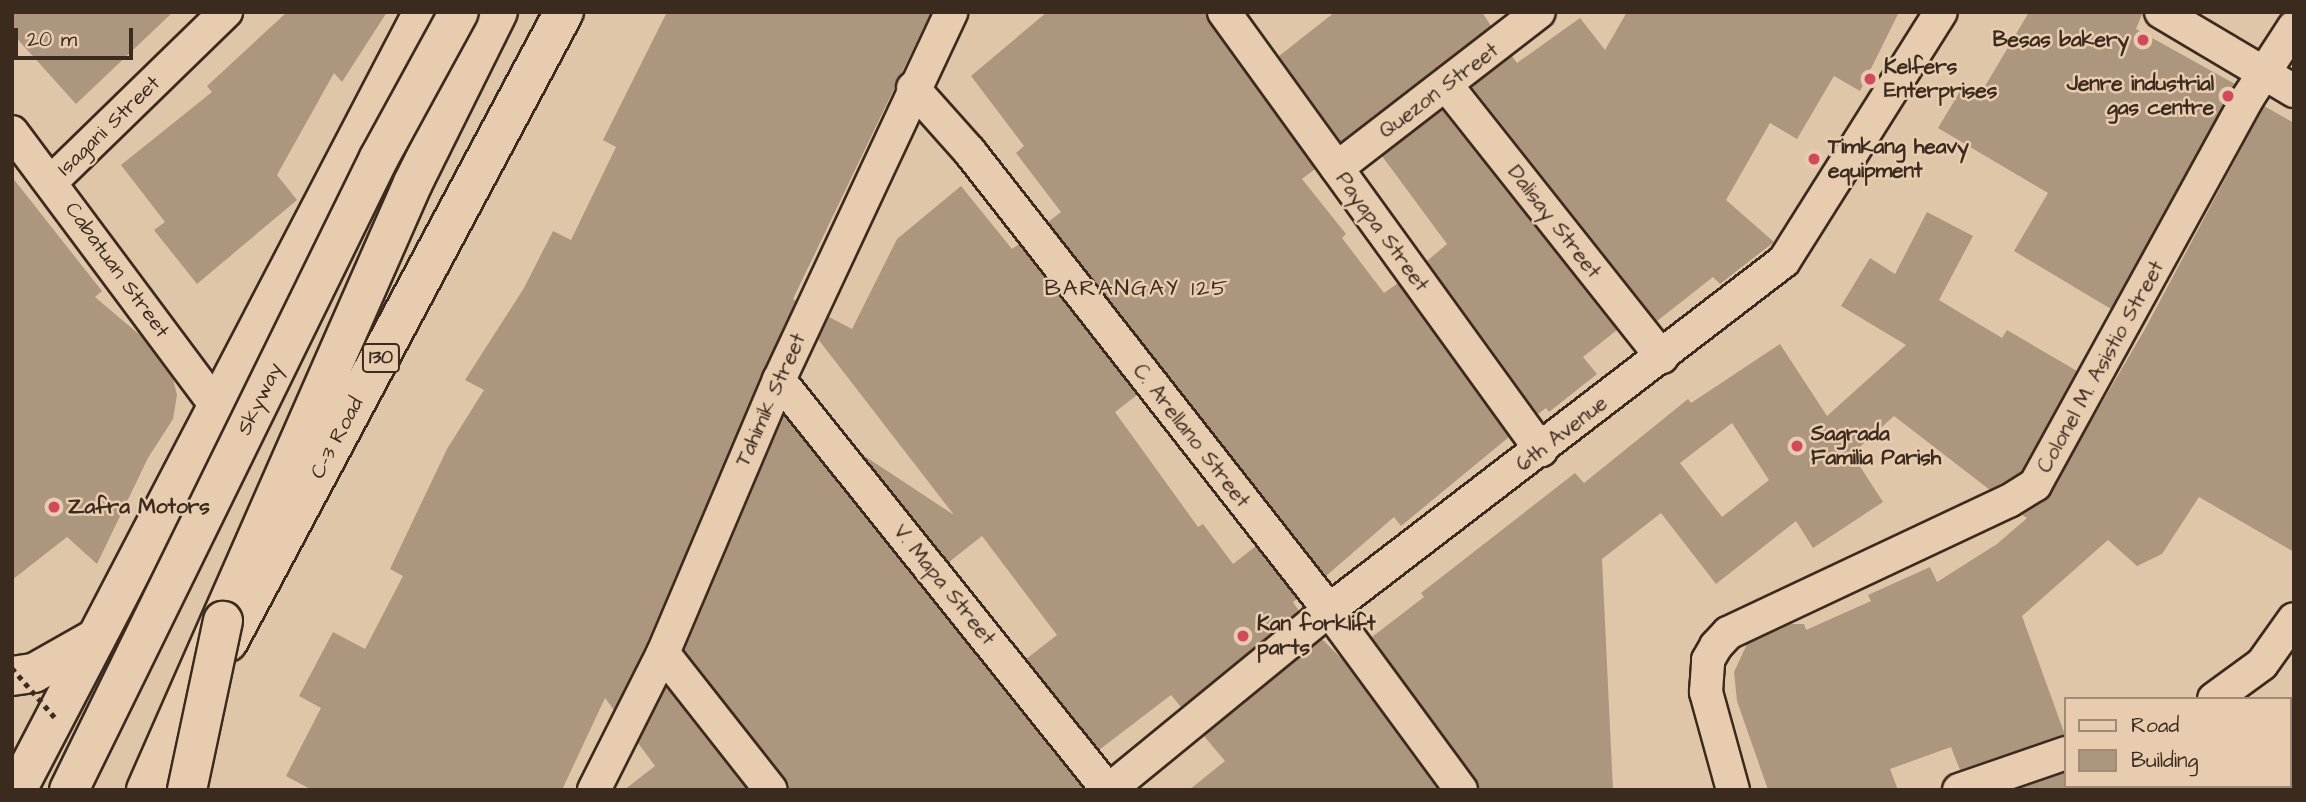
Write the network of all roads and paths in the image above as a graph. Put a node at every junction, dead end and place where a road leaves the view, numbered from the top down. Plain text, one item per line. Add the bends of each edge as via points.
1 (226, 12) edge
2 (423, 12) edge
3 (459, 12) edge
4 (498, 12) edge
5 (564, 12) edge
6 (951, 12) edge
7 (1224, 12) edge
8 (1539, 12) edge
9 (1941, 12) edge
10 (2161, 12) edge
11 (2294, 27) edge
12 (2263, 73) junction
13 (1447, 86) junction
14 (914, 88) junction
15 (2294, 91) edge
16 (12, 132) edge
17 (1337, 168) junction
18 (52, 181) junction
19 (1662, 357) junction
20 (779, 380) junction
21 (219, 410) junction
22 (1541, 450) junction
23 (1329, 610) junction
24 (2294, 619) edge
25 (223, 621) junction
26 (96, 638) junction
27 (663, 653) junction
28 (12, 676) edge
29 (2217, 697) edge
30 (2064, 753) edge
31 (1962, 789) edge
32 (17, 790) edge
33 (69, 790) edge
34 (148, 790) edge
35 (187, 790) edge
36 (594, 790) edge
37 (771, 790) edge
38 (1108, 790) edge
39 (1461, 790) edge
40 (1733, 790) edge

1 - 18 street, Isagani Street
2 - 21 main road
3 - 33 main road, Skyway, bridge via 373,171
4 - 25 main road via 413,183
5 - 34 main road, C-3 Road / 130
6 - 14 street, Tahimik Street
7 - 17 street, Payapa Street
8 - 13 street, Quezon Street
9 - 19 street, 6th Avenue via 1784,261
10 - 12 street
11 - 12 street, Colonel M. Asistio Street
12 - 15 street
12 - 40 street, Colonel M. Asistio Street via 2035,485 1728,633 1716,646 1708,660 1706,692
13 - 17 street, Quezon Street
13 - 19 street, Dalisay Street
14 - 20 street, Tahimik Street
14 - 23 street, C. Arellano Street via 970,152
16 - 18 street, Cabatuan Street
17 - 22 street, Payapa Street
18 - 21 street, Cabatuan Street
19 - 22 street, 6th Avenue
20 - 27 street, Tahimik Street
20 - 38 street, V. Mapa Street
21 - 26 main road
22 - 23 street, 6th Avenue
23 - 38 street, 6th Avenue
23 - 39 street, C. Arellano Street
24 - 29 street via 2262,664
25 - 34 main road, bridge
25 - 35 main road, bridge
26 - 28 main road via 34,673
26 - 32 main road
27 - 36 street, Tahimik Street
27 - 37 street
30 - 31 street

